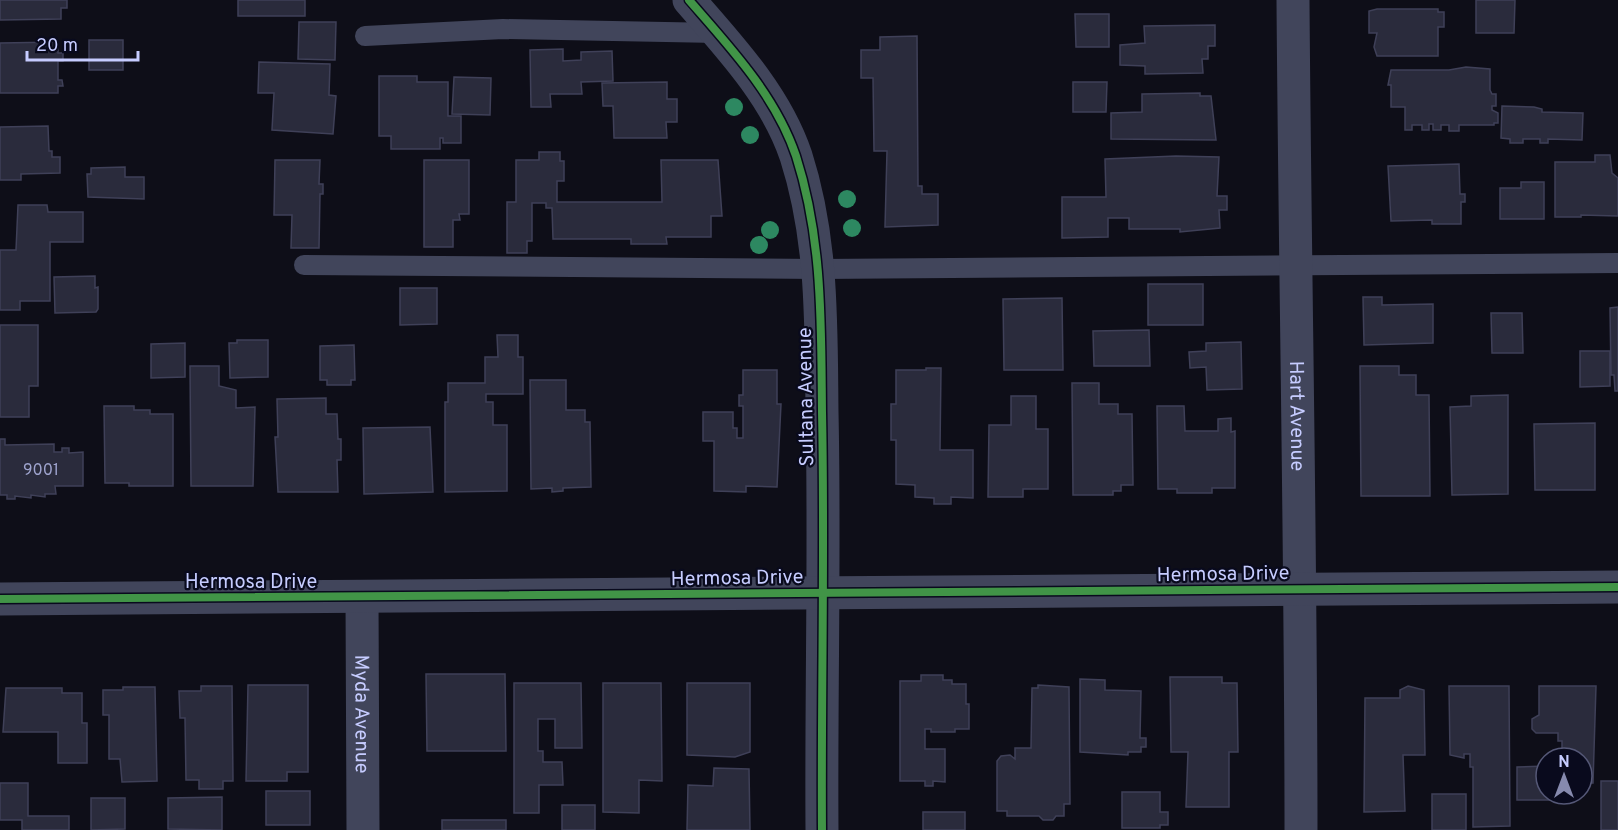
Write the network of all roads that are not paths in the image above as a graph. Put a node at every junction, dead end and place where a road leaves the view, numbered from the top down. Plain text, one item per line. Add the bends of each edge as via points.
1 (688, 0) edge
2 (1293, 0) edge
3 (718, 33) junction
4 (365, 36) dead end
5 (1618, 262) edge
6 (304, 265) dead end
7 (1294, 265) junction
8 (819, 269) junction
9 (1618, 587) edge
10 (1300, 589) junction
11 (824, 593) junction
12 (362, 597) junction
13 (0, 599) edge
14 (363, 830) edge
15 (822, 830) edge
16 (1301, 830) edge

1 - 3 street, Sultana Avenue
2 - 7 street, Hart Avenue
3 - 4 lane via 503,29
3 - 8 street, Sultana Avenue via 773,106 795,154 811,211
5 - 7 lane
6 - 8 lane
7 - 8 lane
7 - 10 street, Hart Avenue
8 - 11 street, Sultana Avenue
9 - 10 street, Hermosa Drive
10 - 11 street, Hermosa Drive
10 - 16 street, Hart Avenue
11 - 12 street, Hermosa Drive
11 - 15 street, Sultana Avenue
12 - 13 street, Hermosa Drive
12 - 14 street, Myda Avenue

